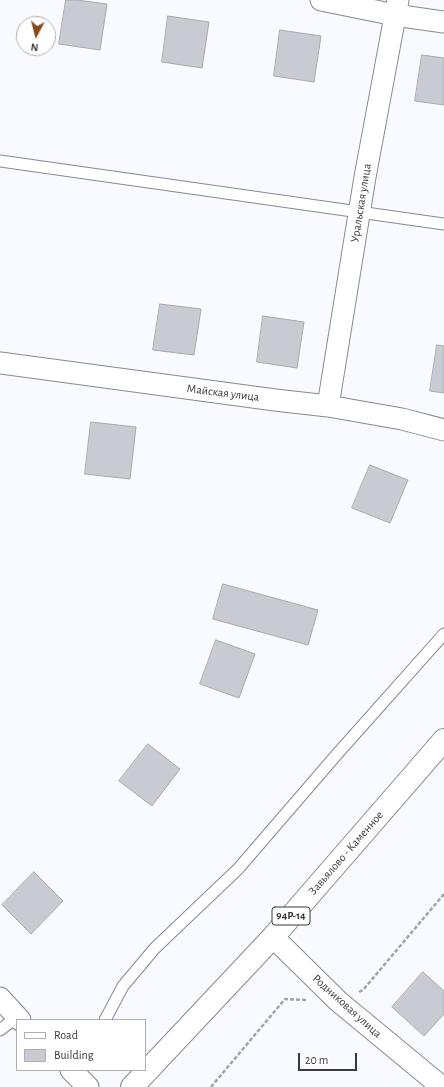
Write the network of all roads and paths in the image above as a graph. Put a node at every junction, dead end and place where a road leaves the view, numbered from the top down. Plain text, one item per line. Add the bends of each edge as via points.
1 (321, 0) edge
2 (396, 7) edge
3 (444, 22) edge
4 (0, 161) edge
5 (359, 212) junction
6 (444, 224) edge
7 (0, 363) edge
8 (328, 406) junction
9 (444, 430) edge
10 (444, 634) edge
11 (444, 740) edge
12 (273, 937) junction
13 (0, 998) edge
14 (18, 1018) edge
15 (16, 1019) edge
16 (106, 1019) edge
17 (0, 1030) edge
18 (132, 1087) edge
19 (442, 1087) edge

1 - 2 street
2 - 3 street
2 - 5 street, Уральская улица
4 - 5 lane
5 - 6 lane
5 - 8 street, Уральская улица
7 - 8 street, Майская улица
8 - 9 street, Майская улица via 402,419
10 - 16 lane via 238,869 156,948 123,986
11 - 12 main road, Завьялово - Каменное / 94Р-14
12 - 18 main road, Завьялово - Каменное / 94Р-14
12 - 19 street, Родниковая улица via 338,1001
13 - 14 street
15 - 17 lane

